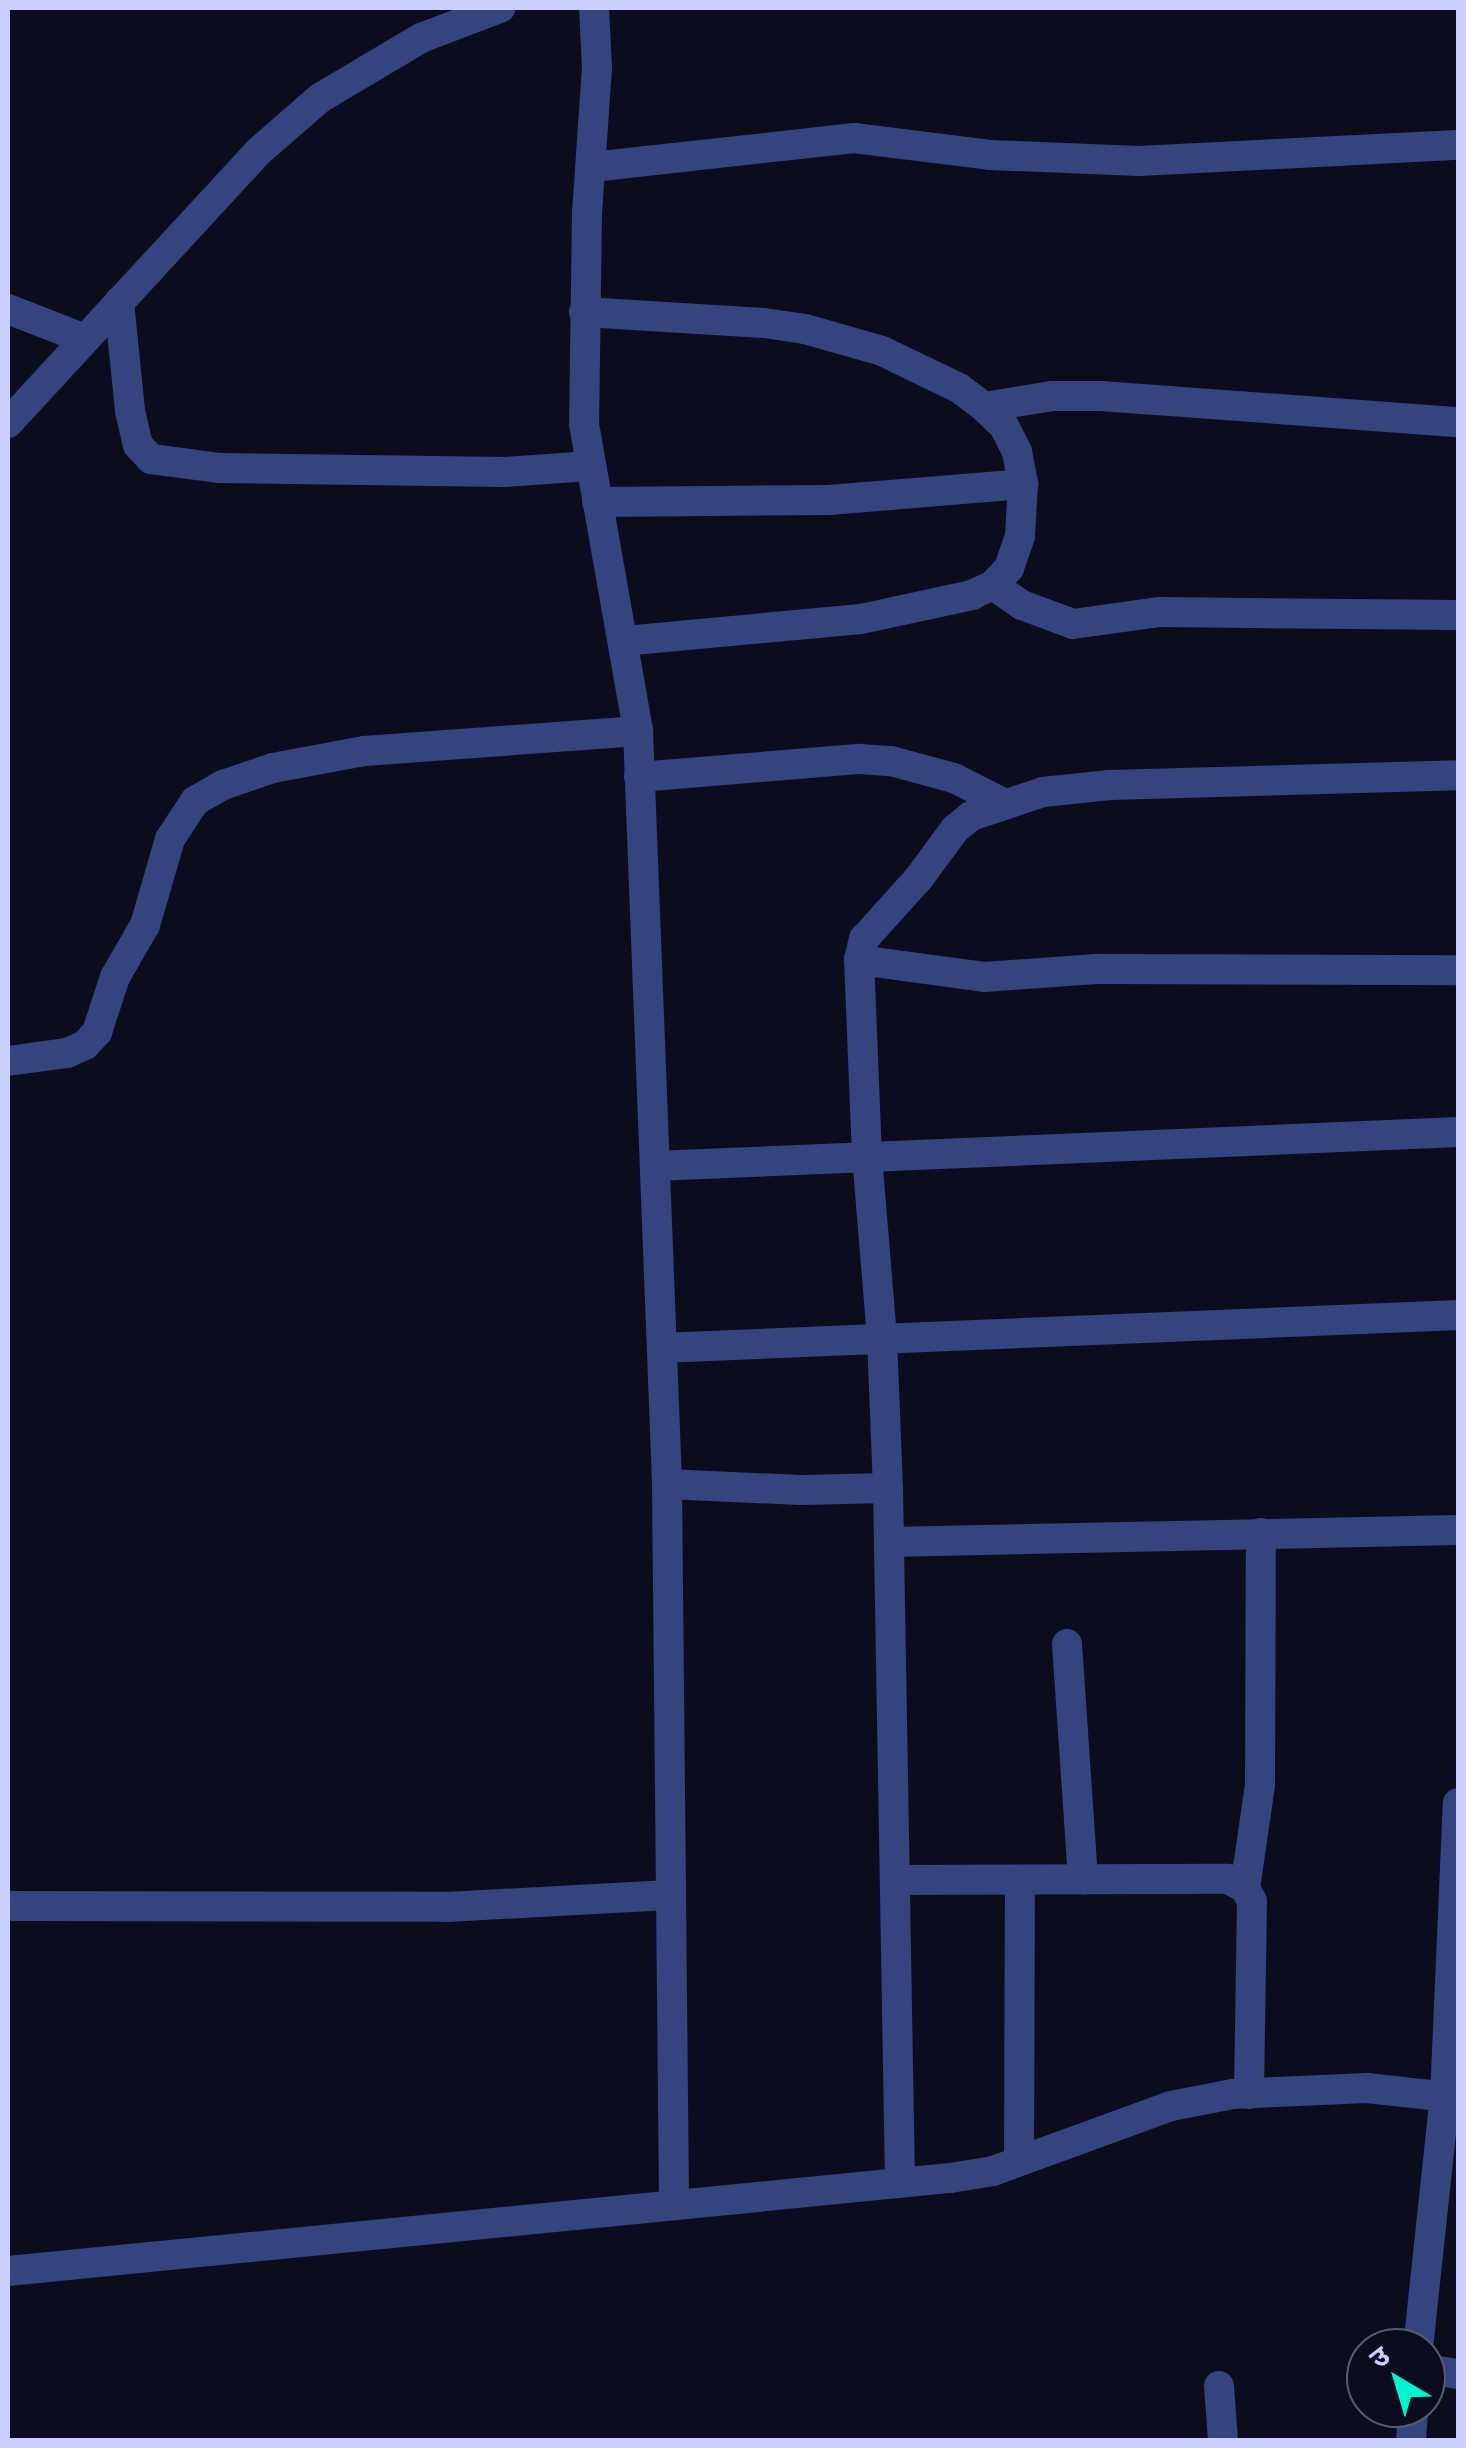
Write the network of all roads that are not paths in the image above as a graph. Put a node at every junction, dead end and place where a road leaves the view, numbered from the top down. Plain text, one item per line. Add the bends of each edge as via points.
1 (500, 8) edge
2 (594, 8) edge
3 (1458, 144) edge
4 (592, 167) junction
5 (119, 302) junction
6 (8, 309) edge
7 (584, 312) junction
8 (85, 339) junction
9 (984, 406) junction
10 (1458, 422) edge
11 (8, 423) edge
12 (590, 466) junction
13 (1024, 484) junction
14 (597, 502) junction
15 (993, 585) junction
16 (1458, 615) edge
17 (624, 641) junction
18 (638, 731) junction
19 (1458, 775) edge
20 (639, 778) junction
21 (1003, 803) junction
22 (859, 960) junction
23 (1458, 970) edge
24 (8, 1060) edge
25 (1458, 1132) edge
26 (868, 1157) junction
27 (655, 1166) junction
28 (1458, 1315) edge
29 (882, 1338) junction
30 (662, 1348) junction
31 (668, 1484) junction
32 (888, 1488) junction
33 (1458, 1530) edge
34 (1261, 1533) junction
35 (889, 1542) junction
36 (1067, 1644) dead end
37 (1458, 1803) edge
38 (1458, 1817) edge
39 (895, 1880) junction
40 (1020, 1880) junction
41 (1084, 1880) junction
42 (1245, 1888) junction
43 (669, 1895) junction
44 (8, 1906) edge
45 (1249, 2094) junction
46 (1452, 2097) edge
47 (1019, 2161) junction
48 (900, 2182) junction
49 (674, 2205) junction
50 (8, 2271) edge
51 (1421, 2328) edge
52 (1219, 2386) dead end
53 (1223, 2440) edge

1 - 5 street via 421,38 320,98 258,152
2 - 4 street
3 - 4 street via 1139,161 990,155 854,138
4 - 7 street
5 - 8 street
5 - 12 street via 130,412 138,445 151,460 220,468 506,472
6 - 8 street
7 - 9 street via 805,329 882,350
7 - 12 street
8 - 11 street
9 - 10 street via 1102,396
9 - 13 street via 1004,426
12 - 14 street
13 - 14 street via 829,500
13 - 15 street via 1020,536 1009,568
14 - 17 street
15 - 16 street via 1022,605 1073,624 1160,612
15 - 17 street via 860,619
17 - 18 street
18 - 20 street
18 - 24 street via 365,751 223,785 195,801 170,839 145,925 115,977 96,1032 66,1053
19 - 21 street via 1073,787
20 - 21 street via 860,759 919,765
20 - 27 street
21 - 22 street via 955,829 864,938
22 - 23 street via 984,977 1096,969
22 - 26 street
25 - 26 street
26 - 27 street
26 - 29 street
27 - 30 street
28 - 29 street
29 - 30 street
29 - 32 street
30 - 31 street
31 - 32 street
31 - 43 street
32 - 35 street
33 - 34 street
34 - 35 street
34 - 42 street via 1260,1785
35 - 39 street
36 - 41 street
37 - 38 street
38 - 46 street
39 - 40 street
39 - 48 street
40 - 41 street
40 - 47 street
41 - 42 street via 1228,1879
42 - 45 street via 1252,1901
43 - 44 street via 447,1907
43 - 49 street
45 - 46 street via 1366,2088
45 - 47 street via 1171,2106
46 - 51 street
47 - 48 street via 994,2171
48 - 49 street
49 - 50 street
52 - 53 street

